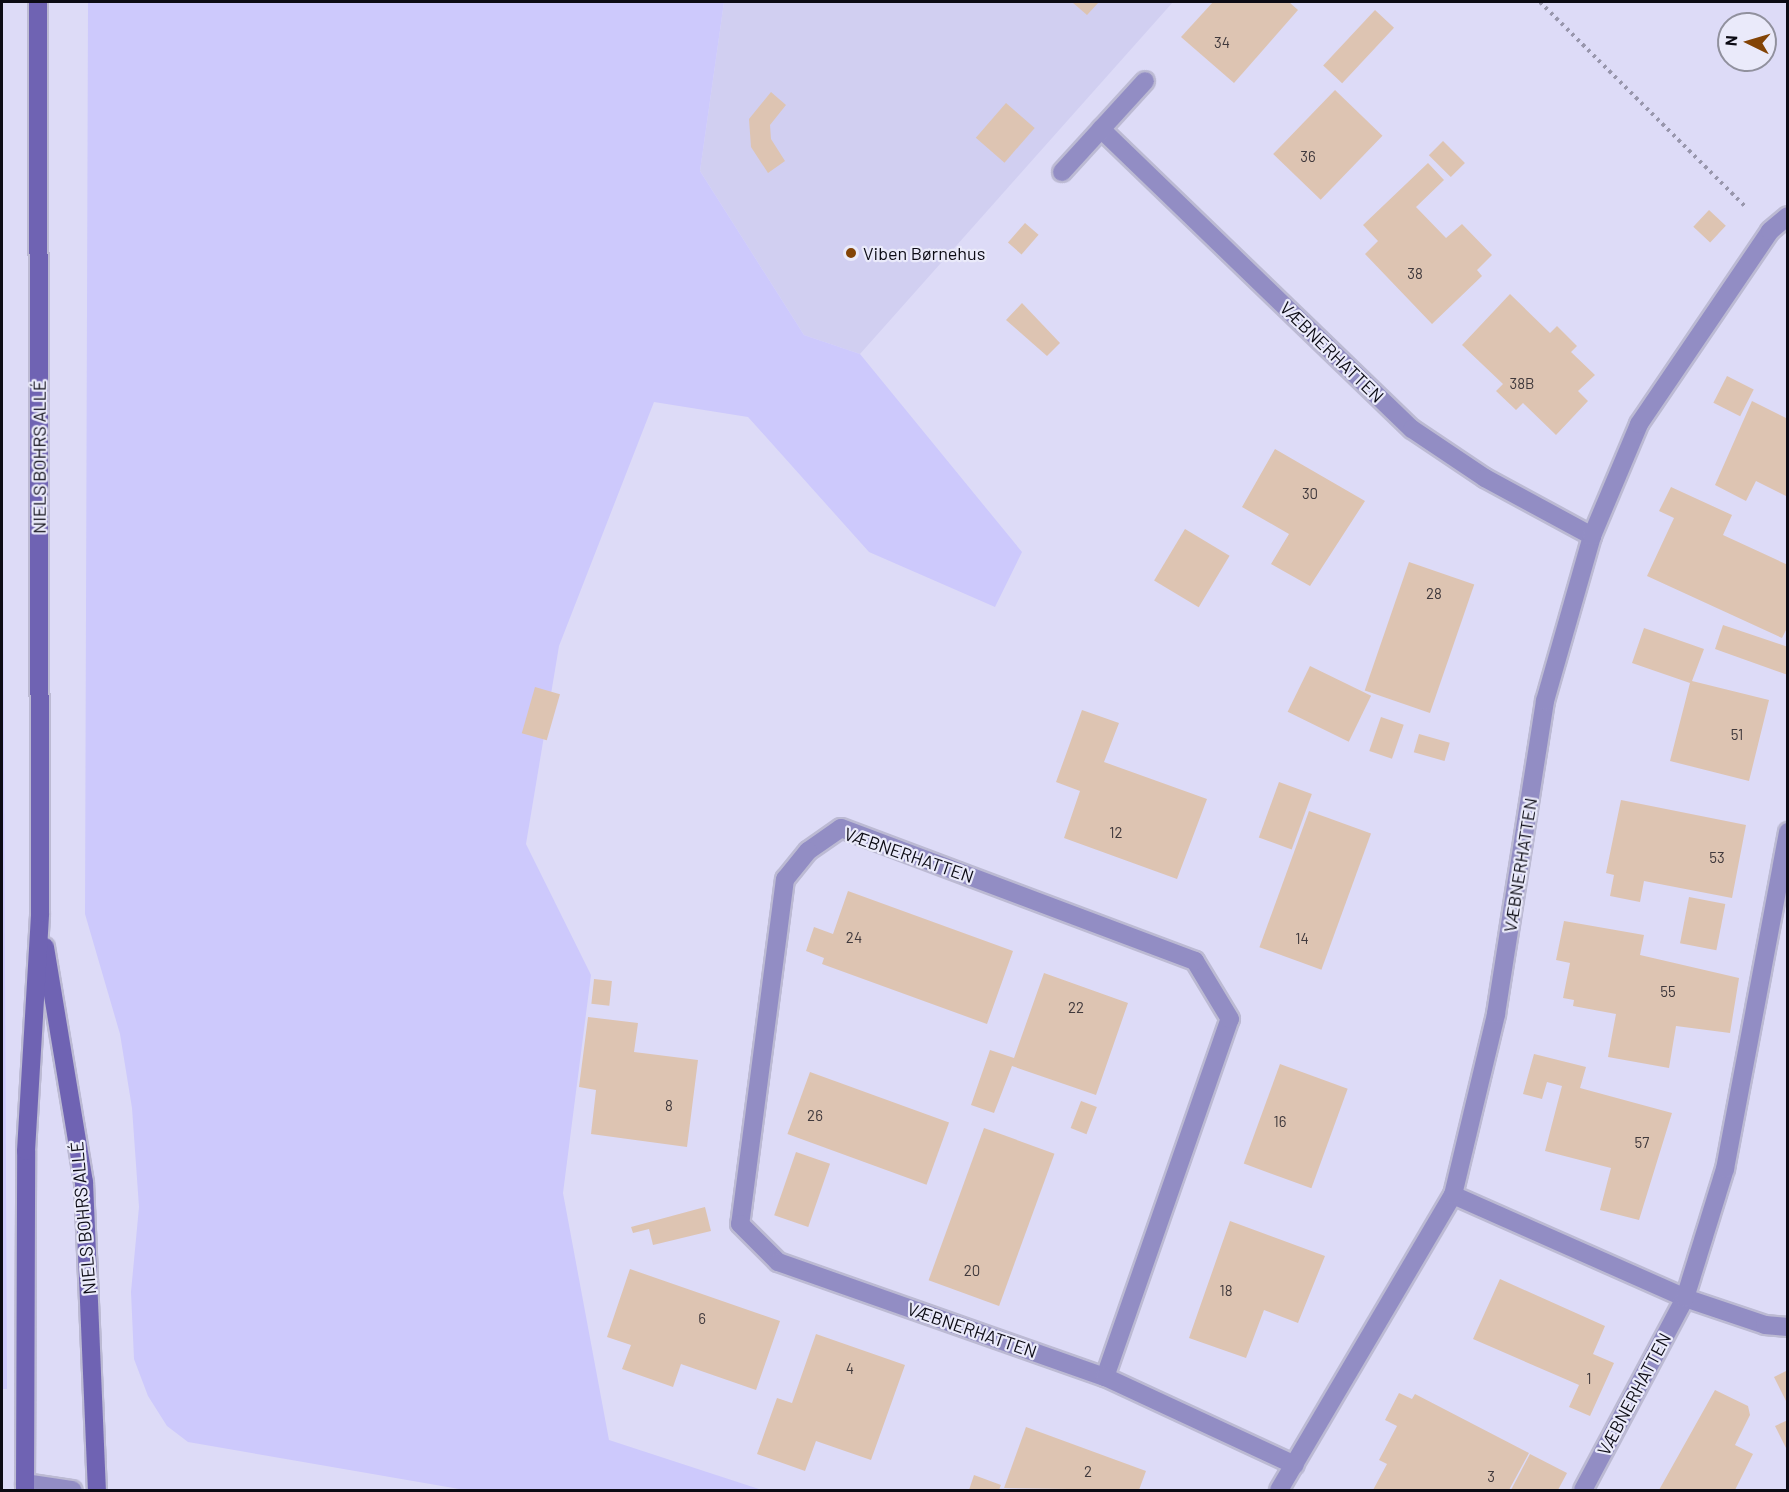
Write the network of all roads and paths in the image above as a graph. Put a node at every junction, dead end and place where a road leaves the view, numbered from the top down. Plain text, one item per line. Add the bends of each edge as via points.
1 (38, 2) edge
2 (1540, 2) edge
3 (1145, 81) dead end
4 (1101, 129) junction
5 (1062, 172) dead end
6 (1788, 216) edge
7 (1770, 231) junction
8 (1592, 536) junction
9 (1788, 832) edge
10 (40, 913) junction
11 (1453, 1195) junction
12 (1685, 1298) junction
13 (1788, 1327) edge
14 (1105, 1377) junction
15 (1295, 1465) junction
16 (25, 1487) edge
17 (72, 1491) edge
18 (97, 1491) edge
19 (1279, 1491) edge
20 (1583, 1491) edge

1 - 10 street, NIELS BOHRS ALLÉ
2 - 7 path
3 - 4 street
4 - 5 street
4 - 8 street, VÆBNERHATTEN via 1412,429 1485,478
6 - 7 street, VÆBNERHATTEN
7 - 8 street, VÆBNERHATTEN via 1638,424
8 - 11 street, VÆBNERHATTEN via 1545,701 1497,1014
9 - 12 street, VÆBNERHATTEN via 1725,1169
10 - 16 street, NIELS BOHRS ALLÉ via 26,1151
10 - 18 street, NIELS BOHRS ALLÉ via 84,1182
11 - 12 street
11 - 15 street, VÆBNERHATTEN
12 - 13 street via 1765,1325
12 - 20 street, VÆBNERHATTEN
14 - 14 street, VÆBNERHATTEN via 778,1262 740,1224 785,879 808,851 841,828 1195,961 1230,1018
14 - 15 street, VÆBNERHATTEN
15 - 19 street, VÆBNERHATTEN
16 - 17 street

